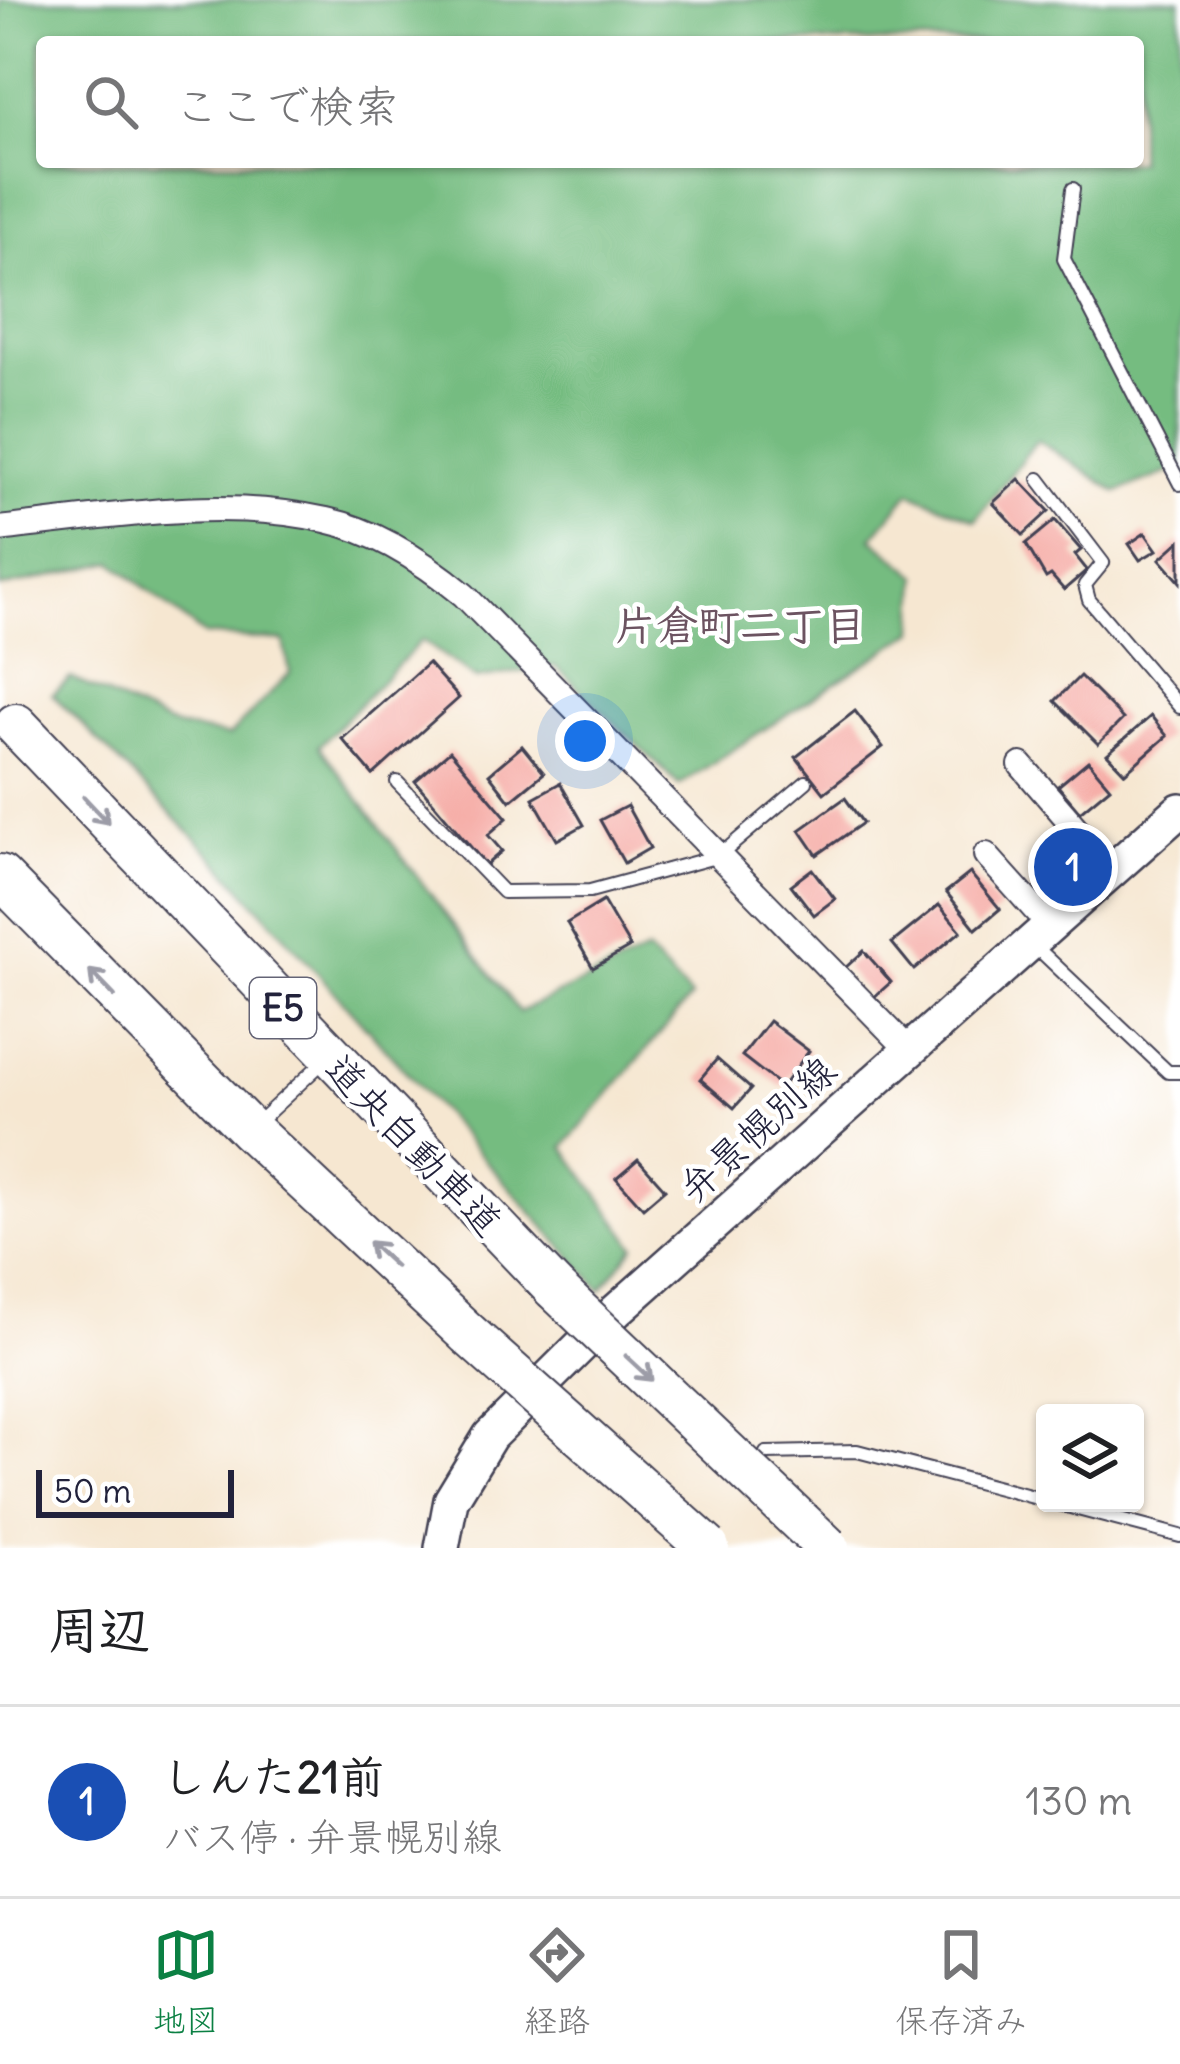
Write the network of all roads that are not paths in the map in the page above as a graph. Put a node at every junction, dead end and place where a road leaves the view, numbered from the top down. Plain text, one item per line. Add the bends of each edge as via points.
1 (1073, 190) dead end
2 (1039, 479) dead end
3 (1180, 484) edge
4 (0, 529) edge
5 (1180, 707) edge
6 (16, 725) dead end
7 (1021, 765) dead end
8 (397, 782) dead end
9 (806, 782) dead end
10 (1174, 826) edge
11 (986, 855) dead end
12 (719, 856) junction
13 (1111, 869) junction
14 (0, 875) edge
15 (1039, 933) junction
16 (908, 1049) junction
17 (328, 1057) junction
18 (1174, 1072) edge
19 (1180, 1082) edge
20 (250, 1130) junction
21 (766, 1453) dead end
22 (1036, 1498) edge
23 (1089, 1512) edge
24 (1180, 1536) edge
25 (442, 1548) edge
26 (708, 1548) edge
27 (828, 1548) edge

1 - 3 lane via 1064,259
2 - 5 lane via 1103,563 1085,585 1089,600
4 - 12 street via 180,511 326,520 374,538 421,560 464,595
6 -> 17 highway, 道央自動車道 / E5
7 - 13 street
8 - 12 lane via 503,892 590,891
9 - 12 lane
10 - 13 main road, 弁景幌別線
11 - 15 street
12 - 16 street
13 - 15 main road, 弁景幌別線
20 -> 14 highway
15 - 16 main road, 弁景幌別線
15 - 18 lane
16 - 25 main road, 弁景幌別線 via 616,1311 490,1436 451,1500
17 - 20 lane
17 -> 27 highway, 道央自動車道 / E5, bridge via 554,1288
18 - 19 lane
26 -> 20 highway, bridge
21 - 22 lane via 857,1450
23 - 24 lane

